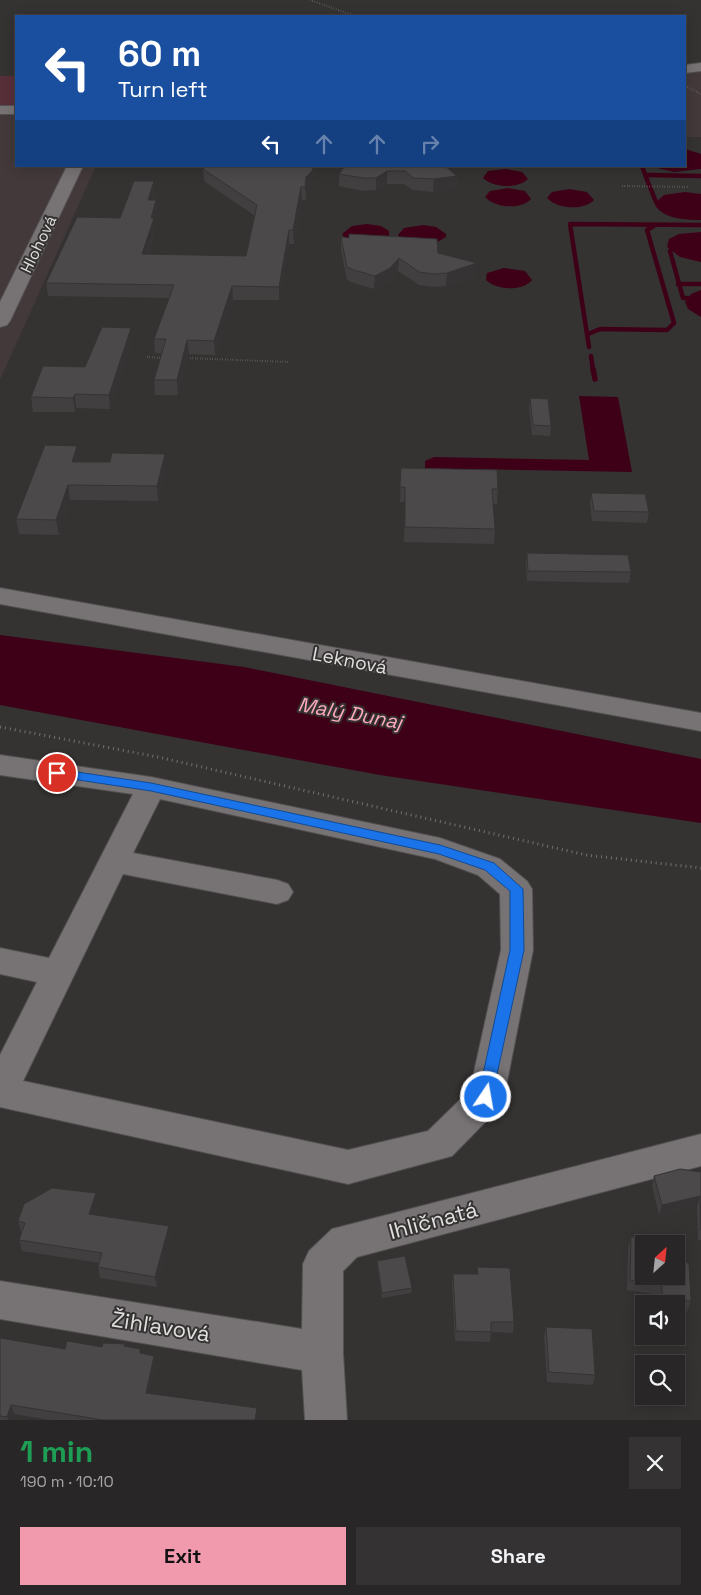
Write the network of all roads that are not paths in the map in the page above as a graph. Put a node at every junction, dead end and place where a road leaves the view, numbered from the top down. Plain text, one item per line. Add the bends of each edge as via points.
1 (701, 67) edge
2 (686, 69) edge
3 (0, 110) edge
4 (15, 110) edge
5 (75, 167) edge
6 (0, 321) edge
7 (0, 596) edge
8 (701, 722) edge
9 (0, 764) edge
10 (151, 787) junction
11 (114, 860) junction
12 (277, 892) dead end
13 (0, 962) edge
14 (58, 973) junction
15 (0, 1092) edge
16 (701, 1150) edge
17 (0, 1300) edge
18 (322, 1353) junction
19 (326, 1420) edge

1 - 2 street
3 - 4 street
5 - 6 street, Hlohová
7 - 8 street, Leknová via 547,697
9 - 10 street
10 - 11 street
10 - 15 street via 440,849 489,867 516,889 517,950 486,1097 439,1145 348,1167
11 - 12 street
11 - 14 street
13 - 14 street
14 - 15 street
16 - 18 street, Ihličnatá via 346,1242 323,1264
17 - 18 street, Žihľavová
18 - 19 street, Ihličnatá

